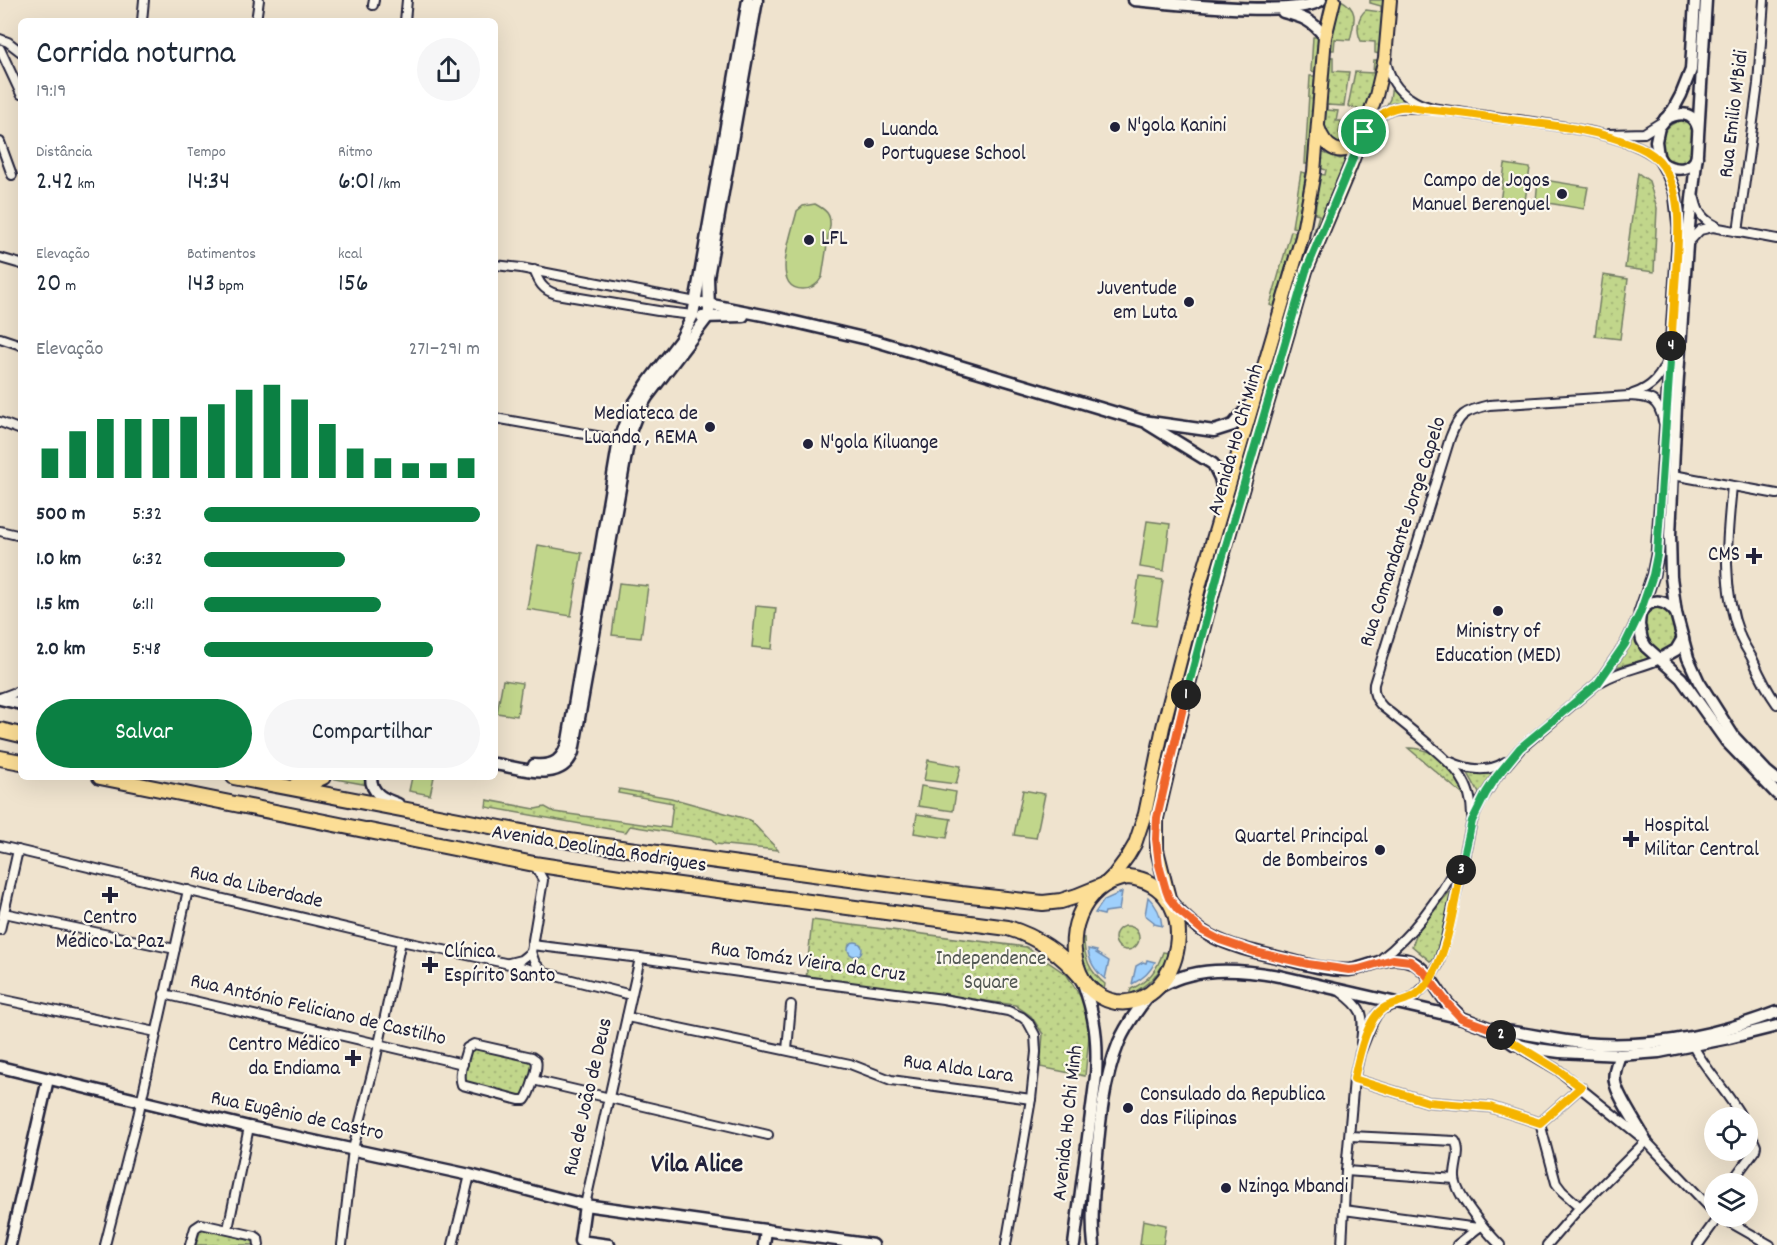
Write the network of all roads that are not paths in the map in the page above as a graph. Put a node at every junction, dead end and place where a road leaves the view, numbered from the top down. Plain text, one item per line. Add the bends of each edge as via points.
1 (144, 0) edge
2 (259, 0) edge
3 (407, 0) edge
4 (748, 0) edge
5 (757, 0) edge
6 (1134, 0) edge
7 (1322, 0) edge
8 (1334, 0) edge
9 (1390, 0) edge
10 (1695, 0) edge
11 (1706, 0) edge
12 (1764, 0) edge
13 (1274, 10) junction
14 (142, 18) edge
15 (256, 18) edge
16 (405, 18) edge
17 (1325, 37) junction
18 (0, 39) edge
19 (0, 49) edge
20 (18, 50) edge
21 (1384, 58) junction
22 (18, 87) edge
23 (1443, 110) junction
24 (1663, 121) junction
25 (1318, 126) junction
26 (1364, 132) junction
27 (1699, 132) junction
28 (1595, 133) junction
29 (0, 142) edge
30 (1697, 156) junction
31 (1660, 161) junction
32 (12, 175) dead end
33 (1693, 191) junction
34 (1720, 228) junction
35 (1738, 232) junction
36 (1777, 239) edge
37 (1687, 245) junction
38 (0, 258) edge
39 (18, 263) edge
40 (498, 265) edge
41 (534, 270) junction
42 (696, 302) junction
43 (708, 304) junction
44 (693, 315) junction
45 (735, 316) junction
46 (707, 318) junction
47 (778, 318) junction
48 (0, 338) edge
49 (692, 338) junction
50 (18, 344) edge
51 (1671, 347) junction
52 (1629, 396) junction
53 (1254, 400) junction
54 (498, 419) edge
55 (1143, 421) junction
56 (0, 422) edge
57 (18, 429) edge
58 (1665, 430) junction
59 (619, 440) junction
60 (1673, 476) junction
61 (1732, 486) junction
62 (1777, 494) edge
63 (1225, 500) junction
64 (0, 531) edge
65 (18, 535) edge
66 (1640, 613) junction
67 (1676, 613) junction
68 (1683, 638) junction
69 (1660, 659) junction
70 (1598, 683) junction
71 (18, 691) edge
72 (0, 698) edge
73 (18, 703) edge
74 (1777, 704) edge
75 (0, 730) edge
76 (18, 734) edge
77 (1515, 753) junction
78 (0, 758) edge
79 (498, 758) edge
80 (1447, 759) junction
81 (18, 761) edge
82 (498, 764) edge
83 (115, 780) edge
84 (251, 780) edge
85 (316, 780) edge
86 (372, 780) edge
87 (1777, 780) edge
88 (273, 784) junction
89 (1777, 794) edge
90 (429, 815) junction
91 (1472, 821) junction
92 (0, 846) edge
93 (1466, 847) junction
94 (18, 850) junction
95 (534, 864) junction
96 (558, 868) junction
97 (543, 880) junction
98 (1104, 885) junction
99 (188, 890) junction
100 (1169, 898) junction
101 (4, 913) junction
102 (0, 930) edge
103 (401, 941) junction
104 (532, 948) junction
105 (175, 949) junction
106 (640, 958) junction
107 (1378, 962) junction
108 (505, 963) junction
109 (543, 972) junction
110 (1081, 977) junction
111 (1431, 979) junction
112 (1337, 989) junction
113 (1153, 991) junction
114 (164, 994) junction
115 (631, 995) junction
116 (0, 999) edge
117 (1399, 1003) junction
118 (791, 1005) dead end
119 (1777, 1012) edge
120 (627, 1017) junction
121 (1461, 1018) junction
122 (1777, 1026) edge
123 (1494, 1030) junction
124 (156, 1032) junction
125 (378, 1044) junction
126 (1514, 1044) junction
127 (1694, 1046) junction
128 (787, 1050) junction
129 (1360, 1053) junction
130 (1620, 1055) junction
131 (463, 1064) junction
132 (0, 1067) edge
133 (48, 1078) junction
134 (1354, 1079) junction
135 (533, 1080) junction
136 (1581, 1087) junction
137 (608, 1098) junction
138 (1031, 1099) junction
139 (141, 1101) junction
140 (1735, 1107) edge
141 (1540, 1123) junction
142 (249, 1127) junction
143 (768, 1136) dead end
144 (1350, 1136) junction
145 (1646, 1141) junction
146 (353, 1149) junction
147 (1346, 1171) junction
148 (470, 1175) junction
149 (1455, 1179) junction
150 (1704, 1202) edge
151 (585, 1205) junction
152 (1580, 1207) junction
153 (1344, 1210) junction
154 (1480, 1227) junction
155 (1711, 1227) edge
156 (1738, 1227) edge
157 (228, 1229) junction
158 (766, 1230) junction
159 (788, 1233) junction
160 (1075, 1242) edge
161 (579, 1243) edge
162 (10, 1245) edge
163 (105, 1245) edge
164 (190, 1245) edge
165 (260, 1245) edge
166 (342, 1245) edge
167 (453, 1245) edge
168 (609, 1245) edge
169 (764, 1245) edge
170 (786, 1245) edge
171 (873, 1245) edge
172 (1006, 1245) edge
173 (1094, 1245) edge
174 (1342, 1245) edge
175 (1457, 1245) edge
176 (1500, 1245) edge
177 (1547, 1245) edge
178 (1698, 1245) edge
179 (1770, 1245) edge

1 - 14 street
2 - 15 street
3 - 16 street
4 - 42 street
5 - 43 street via 708,278
6 - 13 street
7 - 13 street via 1305,7
8 - 17 main road, Avenida Ho Chi Minh
9 - 21 main road, Avenida Ho Chi Minh
10 - 24 street via 1691,70 1682,95
11 - 27 street
12 - 35 street, Rua Emilio M'Bidi via 1758,84
13 - 17 street via 1306,18
17 - 25 main road, Avenida Ho Chi Minh
18 - 20 street
19 - 22 street
21 - 23 street via 1393,83 1402,93 1412,101
21 - 26 main road, Avenida Ho Chi Minh
23 - 26 street via 1393,108
23 - 28 street
24 - 27 street via 1688,115
24 - 28 street via 1644,133
24 - 31 street via 1656,141
25 - 26 main road via 1328,146 1339,150 1350,148
25 - 53 main road, Avenida Ho Chi Minh via 1302,237
26 - 100 main road, Avenida Ho Chi Minh via 1306,271 1189,683 1157,818 1157,850
27 - 30 street
28 - 31 street via 1637,146
29 - 32 street
30 - 31 street via 1692,165 1683,169
30 - 33 street
31 - 51 street via 1675,192 1679,228
33 - 34 street via 1701,215
33 - 37 street
34 - 35 street
34 - 37 street via 1700,230
35 - 36 street
37 - 60 street
38 - 39 street
40 - 41 street
41 - 42 street
41 - 44 street via 541,286 556,294
42 - 43 street
42 - 44 street
43 - 46 street
43 - 47 street
44 - 46 street
44 - 59 street via 681,339 633,405
45 - 46 street
45 - 47 street
45 - 49 street via 709,325
46 - 49 street
47 - 55 street via 876,341
48 - 50 street
49 - 82 street via 647,397 630,432 569,761 557,770 545,772
51 - 52 street, Rua Comandante Jorge Capelo via 1655,382
51 - 58 street
52 - 58 street, Rua Comandante Jorge Capelo via 1654,401
52 - 80 street, Rua Comandante Jorge Capelo via 1489,405 1468,411 1457,420 1373,691 1383,707
53 - 55 street via 1233,425 1215,431
53 - 63 main road, Avenida Ho Chi Minh
54 - 59 street
55 - 63 street via 1209,460 1219,474
56 - 57 street
58 - 66 street via 1657,555
59 - 79 street via 565,752 556,761 543,765
60 - 61 street
60 - 67 street via 1669,556
61 - 62 street
61 - 74 street via 1726,544 1731,606 1741,638
63 - 98 main road, Avenida Ho Chi Minh via 1173,682 1145,814 1128,856
64 - 65 street
66 - 67 street via 1648,603 1663,601
66 - 69 street via 1641,640
66 - 70 street via 1625,644
67 - 68 street
68 - 69 street via 1676,650
68 - 87 street via 1699,682 1720,717
69 - 70 street
69 - 89 street via 1689,688 1726,741
70 - 77 street
71 - 72 street
72 - 73 street
75 - 76 highway
77 - 80 street, Rua Comandante Jorge Capelo via 1500,765 1481,769
77 - 91 street via 1486,793
78 - 81 highway
80 - 91 street, Rua Comandante Jorge Capelo via 1466,785
83 - 95 highway, Avenida Deolinda Rodrigues
84 - 88 highway, Avenida Deolinda Rodrigues
85 - 88 highway via 309,784
86 - 90 street via 378,795
88 - 90 highway, Avenida Deolinda Rodrigues
90 - 98 highway, Avenida Deolinda Rodrigues via 569,842 1023,902 1061,901
91 - 93 street
92 - 94 street, Rua da Liberdade
93 - 107 street via 1449,879 1412,931
93 - 111 street via 1444,948
94 - 99 street, Rua da Liberdade
94 - 101 street
95 - 96 highway, Avenida Deolinda Rodrigues
95 - 97 street
96 - 97 street
96 - 110 highway, Avenida Deolinda Rodrigues via 1008,928 1044,944
97 - 104 street
98 - 100 highway via 1117,878 1136,878
98 - 110 highway via 1083,908 1075,928 1074,954
99 - 103 street, Rua da Liberdade
99 - 105 street
100 - 107 street via 1203,931 1241,948 1340,970
100 - 113 highway via 1177,924 1177,950 1169,972
101 - 102 street
101 - 105 street, Rua António Feliciano de Castilho
103 - 108 street, Rua da Liberdade
103 - 125 street
104 - 106 street, Rua Tomáz Vieira da Cruz
104 - 108 street via 521,960
104 - 109 street via 535,963
105 - 114 street
106 - 115 street, Rua de João de Deus
106 - 138 street, Rua Tomáz Vieira da Cruz via 943,999 1016,1014 1028,1022 1035,1035
107 - 111 street via 1405,959
108 - 109 street, Rua da Liberdade
109 - 115 street, Rua da Liberdade
110 - 113 highway via 1096,993 1113,1001 1130,1001
110 - 160 street, Avenida Ho Chi Minh via 1094,1018 1098,1052
111 - 117 street via 1416,995
111 - 121 street
112 - 113 street via 1264,973 1218,970 1178,979
112 - 117 street
112 - 129 street via 1361,1013
113 - 173 street, Avenida Ho Chi Minh via 1134,1015 1112,1061 1098,1140 1092,1218
114 - 124 street
114 - 125 street, Rua António Feliciano de Castilho
115 - 120 street, Rua de João de Deus
116 - 124 street
117 - 121 street
117 - 129 street via 1388,1005 1377,1014
118 - 128 street
119 - 123 street via 1710,1034 1644,1043 1582,1043
120 - 128 street, Rua Alda Lara
120 - 137 street, Rua de João de Deus
121 - 123 street
122 - 127 street
123 - 126 street
124 - 139 street
125 - 131 street, Rua António Feliciano de Castilho
125 - 146 street
126 - 130 street via 1560,1052
126 - 136 street
127 - 130 street
127 - 140 street
128 - 138 street, Rua Alda Lara via 850,1064 891,1080
129 - 134 street
130 - 145 street via 1614,1081
131 - 135 street via 462,1084 519,1100 525,1100
131 - 135 street via 467,1048 477,1044 532,1057 537,1063
132 - 133 street, Rua Eugênio de Castro
133 - 139 street, Rua Eugênio de Castro
133 - 162 street
134 - 141 street via 1428,1102 1490,1107
134 - 144 street
135 - 137 street
136 - 141 street
136 - 145 street
137 - 143 street
137 - 151 street, Rua de João de Deus
138 - 172 street, Rua Tomáz Vieira da Cruz
139 - 142 street, Rua Eugênio de Castro
139 - 163 street
141 - 152 street via 1556,1184
142 - 146 street, Rua Eugênio de Castro
142 - 157 street
144 - 147 street
144 - 149 street via 1455,1141
145 - 150 street
145 - 152 street
146 - 148 street, Rua Eugênio de Castro
146 - 166 street
147 - 149 street
147 - 153 street
148 - 151 street, Rua Eugênio de Castro
148 - 167 street
149 - 154 street
151 - 158 street, Rua Eugênio de Castro
151 - 161 street, Rua de João de Deus
152 - 177 street
153 - 154 street
153 - 174 street
154 - 175 street
154 - 176 street
155 - 178 street
156 - 179 street
157 - 164 street via 201,1224 195,1228
157 - 165 street via 255,1236
158 - 159 street, Rua Eugênio de Castro
158 - 169 street
159 - 170 street
159 - 171 street, Rua Eugênio de Castro
161 - 168 street

